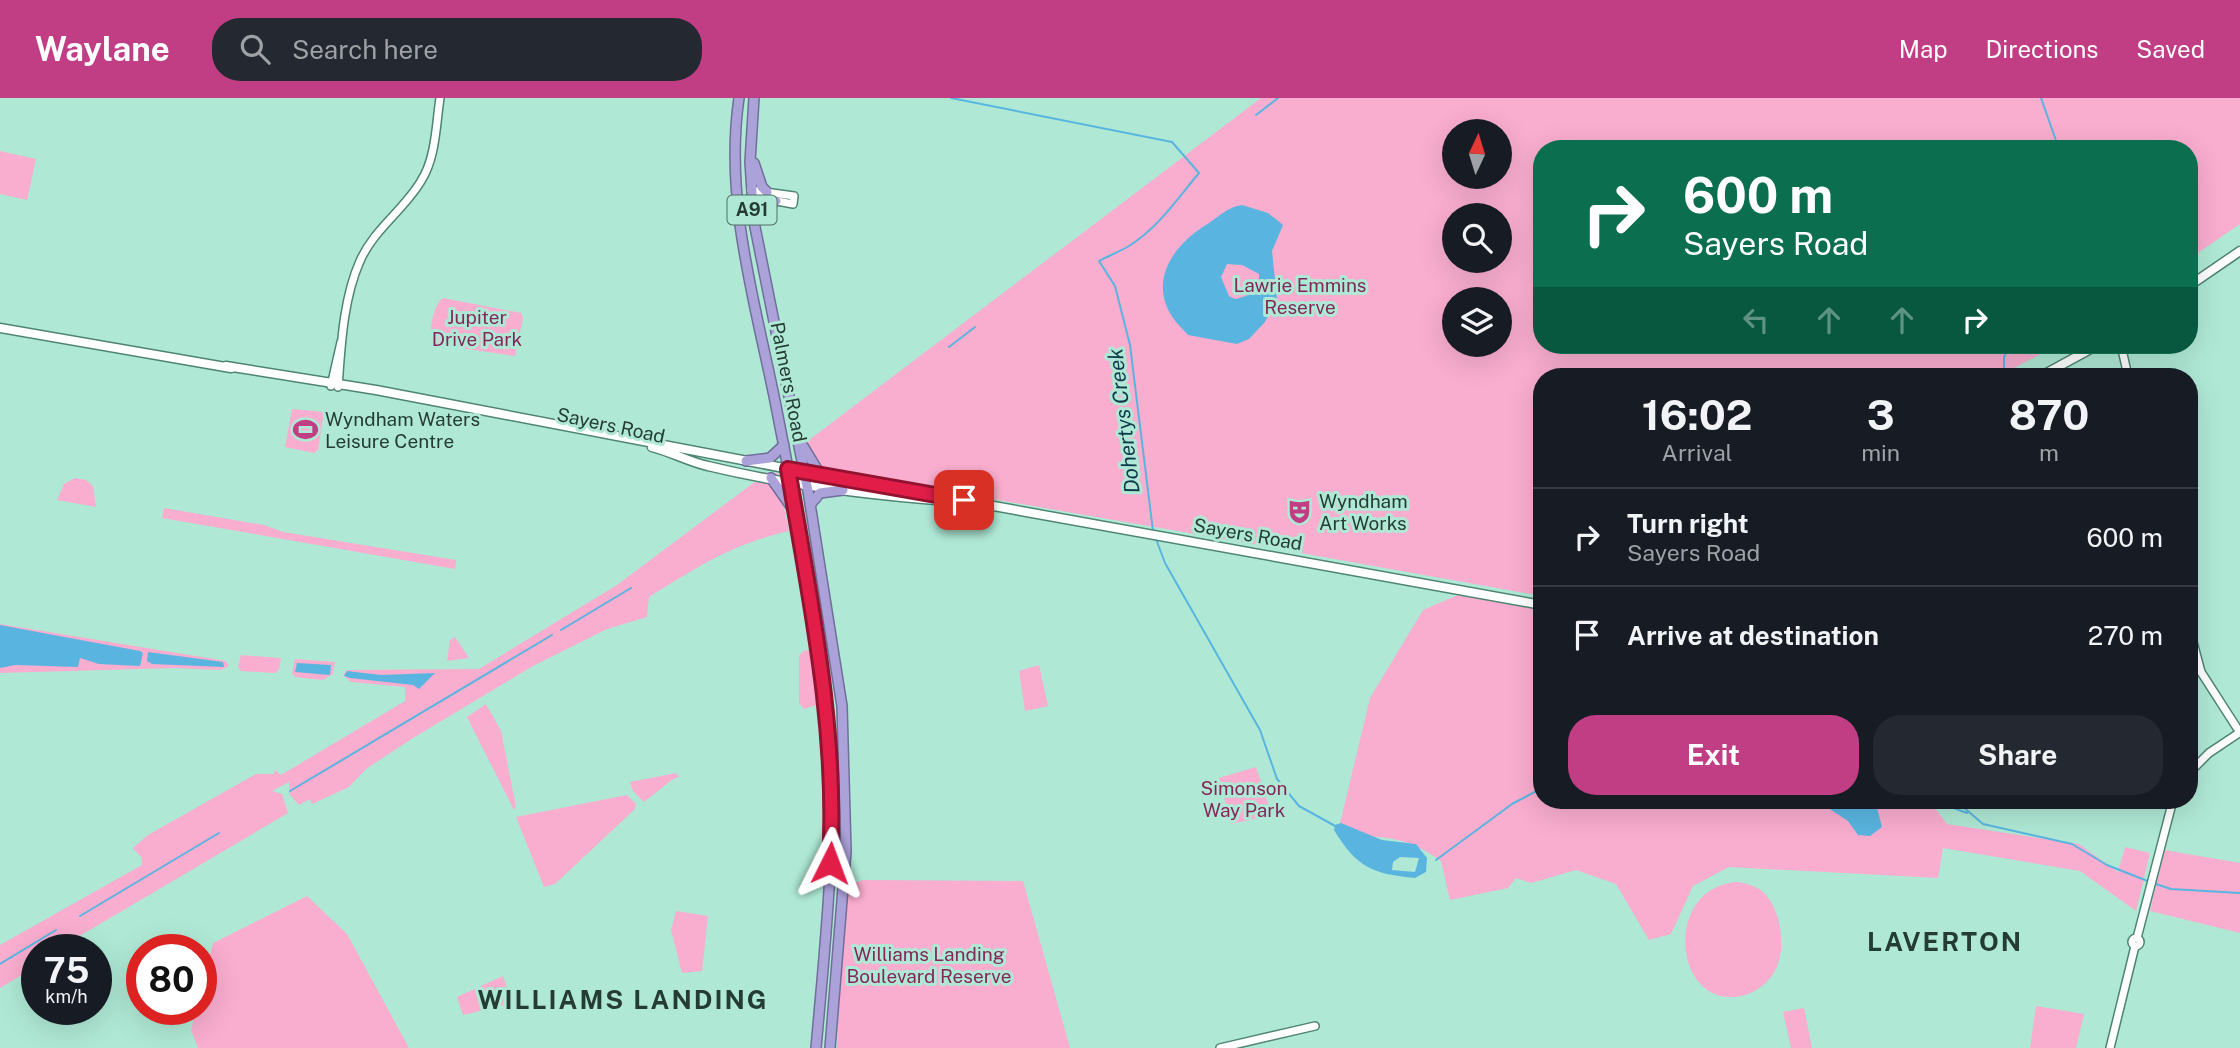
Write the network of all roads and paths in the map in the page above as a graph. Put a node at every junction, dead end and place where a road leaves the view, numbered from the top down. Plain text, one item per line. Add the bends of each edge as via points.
1 (440, 98) edge
2 (739, 98) edge
3 (754, 98) edge
4 (750, 148) junction
5 (767, 192) junction
6 (736, 193) junction
7 (751, 193) junction
8 (776, 201) junction
9 (753, 213) junction
10 (2240, 251) edge
11 (2198, 280) edge
12 (0, 326) edge
13 (2081, 354) edge
14 (2056, 368) edge
15 (335, 385) junction
16 (552, 426) junction
17 (797, 435) junction
18 (784, 445) junction
19 (746, 461) junction
20 (788, 469) junction
21 (804, 472) junction
22 (821, 474) junction
23 (771, 478) junction
24 (790, 482) junction
25 (807, 484) junction
26 (844, 490) junction
27 (810, 505) junction
28 (990, 505) junction
29 (796, 516) junction
30 (1533, 602) edge
31 (2198, 661) edge
32 (2239, 729) edge
33 (2198, 765) edge
34 (2170, 809) edge
35 (1315, 1026) dead end
36 (832, 1030) junction
37 (816, 1048) edge
38 (830, 1048) edge
39 (836, 1048) edge
40 (1220, 1048) edge
41 (2110, 1048) edge

1 - 15 street via 428,168 361,258 351,289
2 - 6 highway, Palmers Road / A91
3 - 4 highway, Palmers Road / A91
4 - 5 highway
4 - 7 highway, Palmers Road / A91
5 - 7 street
5 - 8 street via 794,196 793,204
6 - 7 highway
6 - 18 highway, Palmers Road / A91
7 - 8 street
7 - 9 highway, Palmers Road / A91
8 - 9 highway via 759,205
9 - 17 highway, Palmers Road / A91
10 - 11 main road
12 - 15 main road, Sayers Road
13 - 14 main road
15 - 16 main road, Sayers Road
16 - 19 main road, Sayers Road
16 - 23 main road, Sayers Road
17 - 21 highway, Palmers Road / A91
17 - 22 highway
18 - 19 highway via 770,458
18 - 20 highway, Palmers Road / A91
19 - 20 main road, Sayers Road
20 - 21 main road, Sayers Road
20 - 24 highway, Palmers Road / A91
21 - 22 main road, Sayers Road
21 - 25 highway, Palmers Road / A91
22 - 28 main road, Sayers Road
23 - 24 main road, Sayers Road
23 - 29 highway
24 - 25 main road, Sayers Road
24 - 29 highway, Palmers Road / A91
25 - 26 main road, Sayers Road
25 - 27 highway, Palmers Road / A91
26 - 27 highway via 820,493
26 - 28 main road, Sayers Road
27 - 36 highway, Palmers Road / A91 via 839,682 844,747 846,851
28 - 30 main road, Sayers Road
29 - 37 highway, Palmers Road / A91 via 823,676 832,777 832,840
31 - 32 street via 2201,673
32 - 33 street
34 - 41 street
35 - 40 street
36 - 38 highway, Palmers Road / A91
36 - 39 highway

